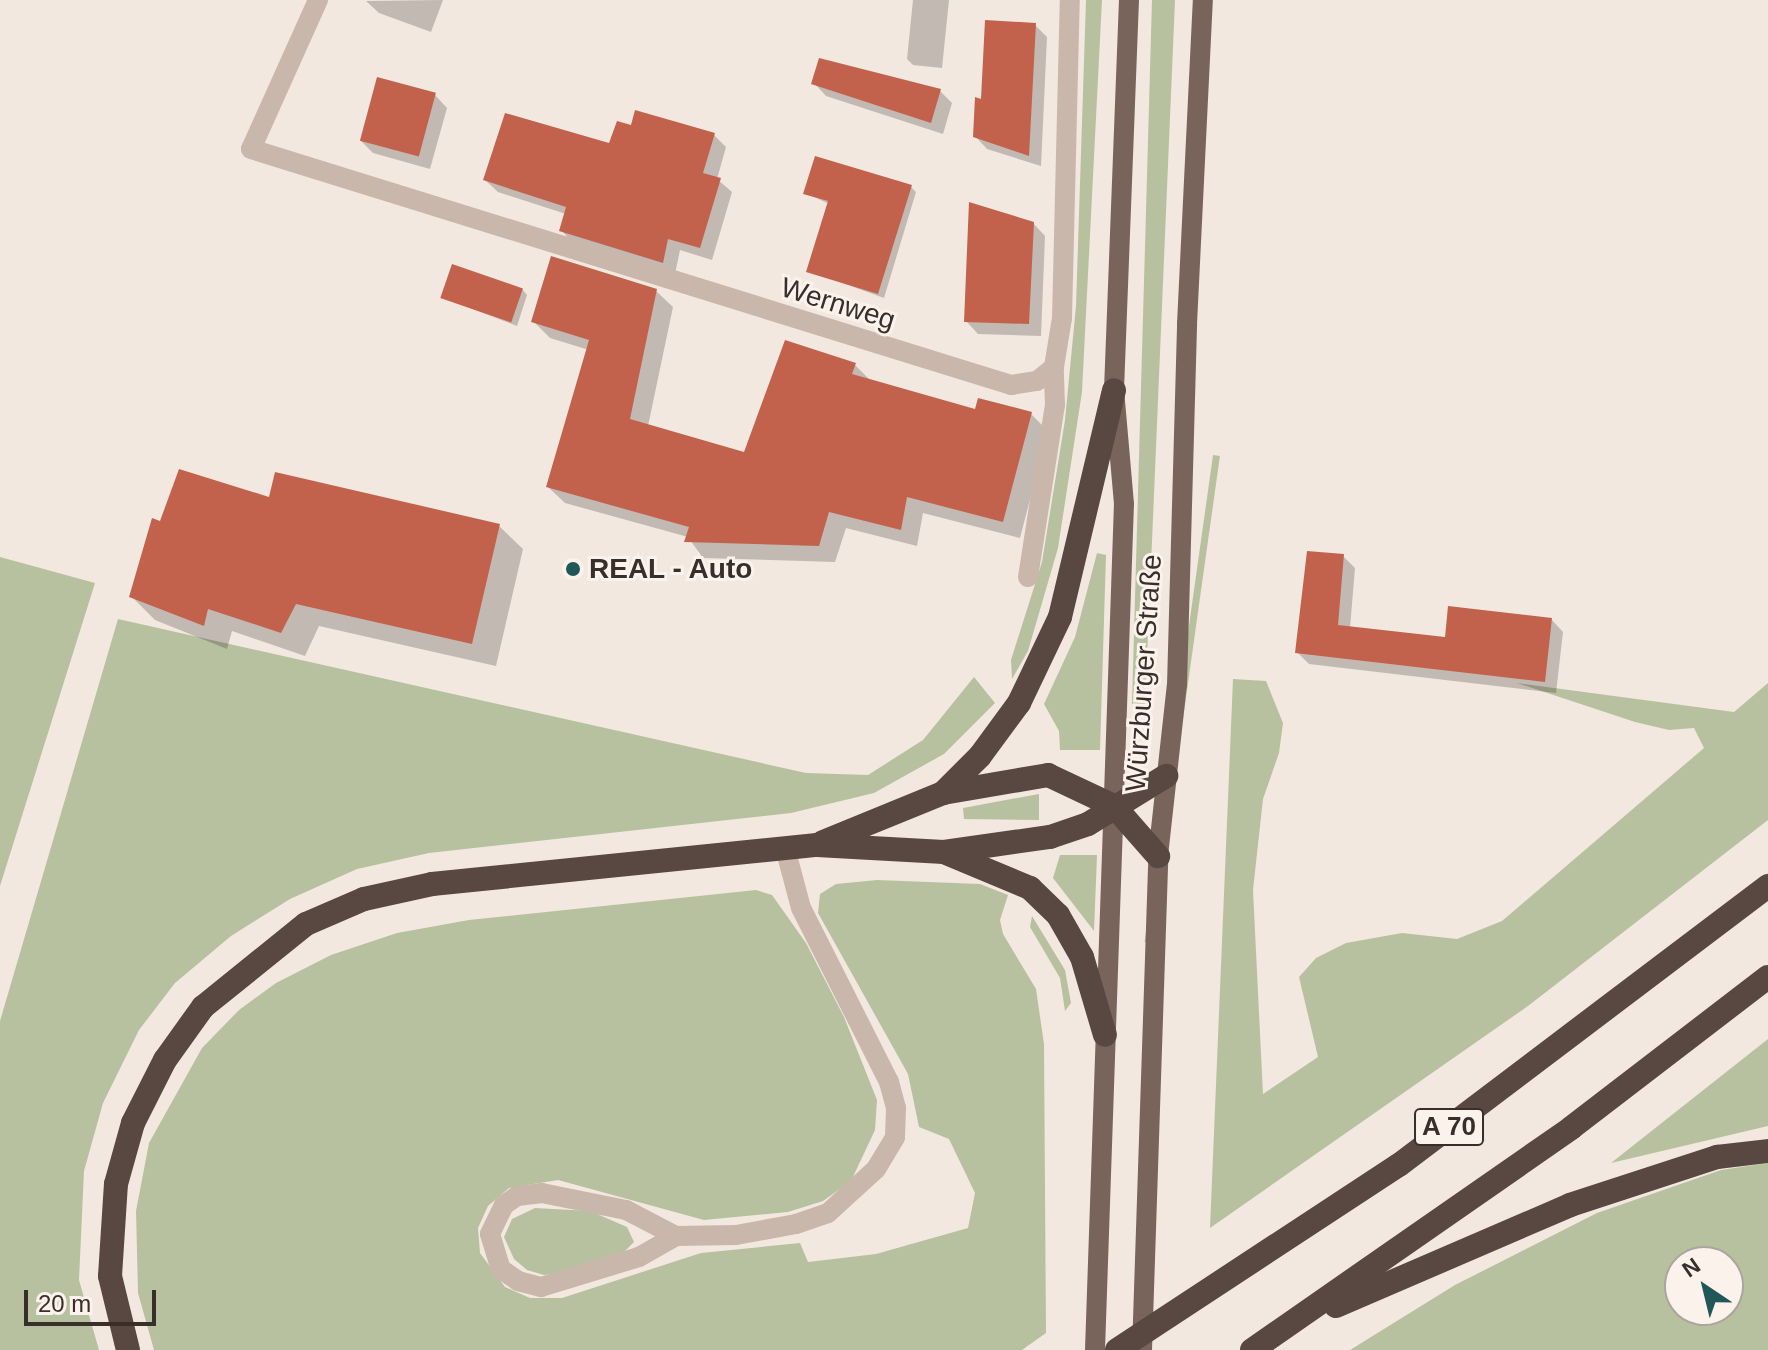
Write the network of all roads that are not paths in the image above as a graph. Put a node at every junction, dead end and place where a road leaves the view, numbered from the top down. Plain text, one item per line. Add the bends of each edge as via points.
1 (318, 0) edge
2 (1070, 0) edge
3 (1129, 0) edge
4 (1203, 0) edge
5 (1054, 367) junction
6 (1114, 390) junction
7 (1028, 577) dead end
8 (1166, 776) junction
9 (943, 793) junction
10 (1114, 806) junction
11 (817, 845) junction
12 (785, 848) junction
13 (944, 852) junction
14 (1158, 856) junction
15 (1768, 886) edge
16 (1768, 977) edge
17 (1105, 1035) junction
18 (1768, 1151) edge
19 (676, 1236) junction
20 (1289, 1326) junction
21 (128, 1350) edge
22 (1095, 1350) edge
23 (1117, 1350) edge
24 (1142, 1350) edge
25 (1252, 1350) edge

1 - 5 street, Wernweg via 251,149 1011,385 1037,381
2 - 5 street via 1062,318
3 - 6 main road, Würzburger Straße
4 - 8 main road, Würzburger Straße via 1177,685
5 - 7 street via 1055,405
6 - 9 highway via 1077,555 1039,669 980,756
6 - 10 main road, Würzburger Straße via 1124,504
8 - 10 highway
8 - 14 main road, Würzburger Straße
9 - 10 highway via 1048,775
9 - 11 highway
10 - 13 highway via 1088,824 1050,837
10 - 14 highway
10 - 17 main road, Würzburger Straße
11 - 12 highway
11 - 13 highway
12 - 19 street via 801,908 889,1082 896,1108 895,1137 861,1187 828,1213 736,1235
12 - 21 highway via 432,884 364,899 306,924 250,964 203,1007 165,1060 133,1123 116,1184 110,1276
13 - 17 highway via 999,872 1043,898 1082,957
14 - 24 main road, Würzburger Straße
15 - 23 highway, A 70 via 1399,1165
16 - 20 highway, A 70 via 1571,1128
17 - 22 main road, Würzburger Straße
18 - 20 highway via 1717,1157 1570,1205
19 - 19 street via 639,1257 541,1287 501,1269 490,1234 504,1205 517,1196 542,1193 626,1210
20 - 25 highway, A 70

